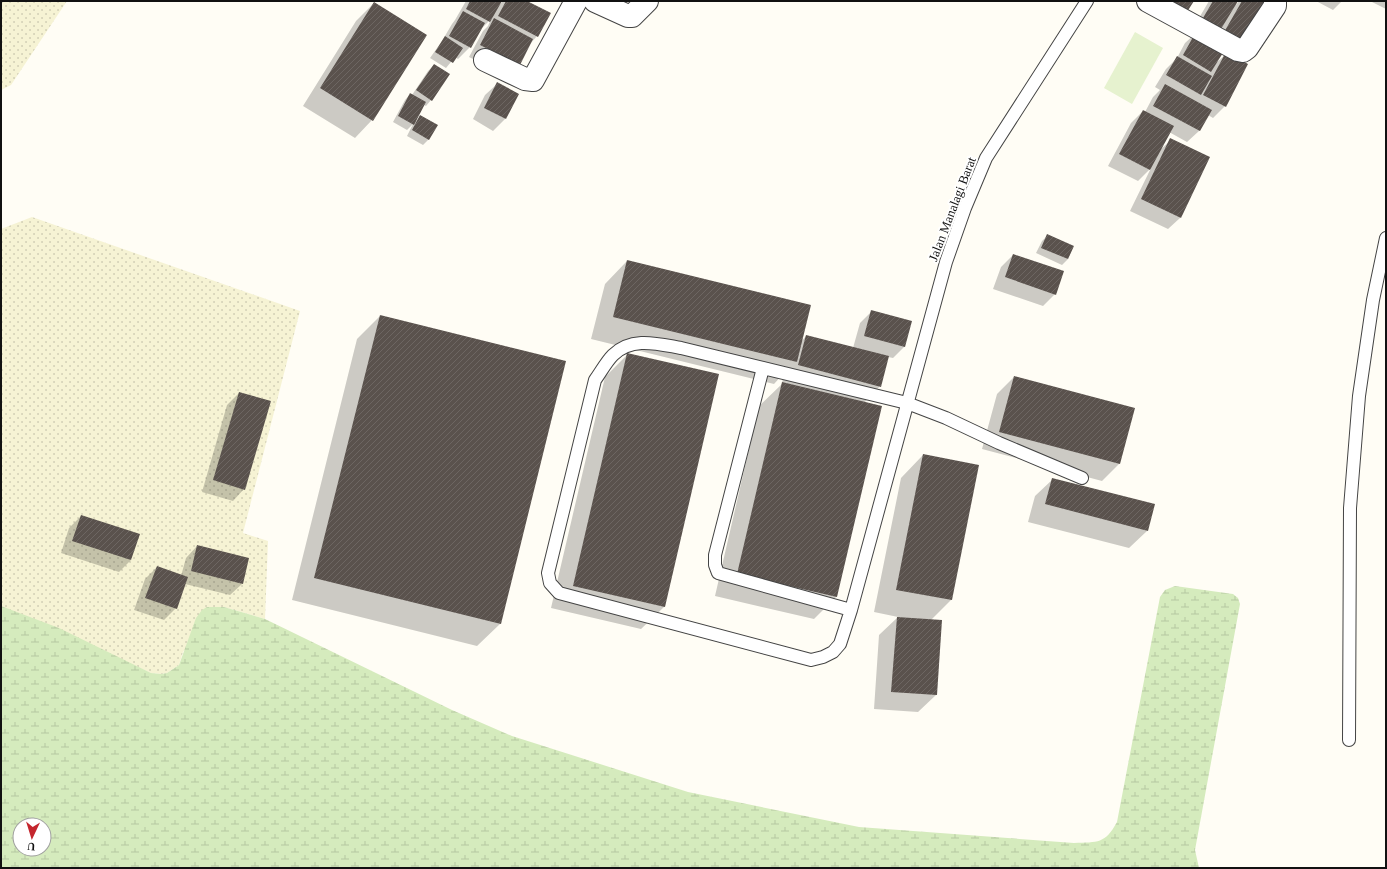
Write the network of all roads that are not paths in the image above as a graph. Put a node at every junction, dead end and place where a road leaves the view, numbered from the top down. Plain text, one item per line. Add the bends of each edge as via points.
1 (576, 1) edge
2 (595, 1) edge
3 (647, 1) edge
4 (1087, 1) edge
5 (1148, 1) edge
6 (1275, 1) edge
7 (485, 60) dead end
8 (1386, 238) edge
9 (763, 368) junction
10 (907, 403) junction
11 (1082, 478) dead end
12 (851, 610) junction
13 (1348, 740) dead end

1 - 7 street via 533,80 525,79
2 - 3 street via 628,16 632,16
4 - 10 lane, Jalan Manalagi Barat via 986,158 946,262
5 - 6 street via 1243,51 1275,6
8 - 13 lane via 1373,300 1359,396 1350,508
9 - 10 lane, Jalan Manalagi Barat
9 - 12 lane via 714,555 715,566 718,573
9 - 12 lane, Jalan Manalagi Barat via 647,342 626,345 613,355 595,380 548,573 550,583 559,592 811,660 833,652 840,644
10 - 11 lane, Jalan Manalagi Barat
10 - 12 lane, Jalan Manalagi Barat

